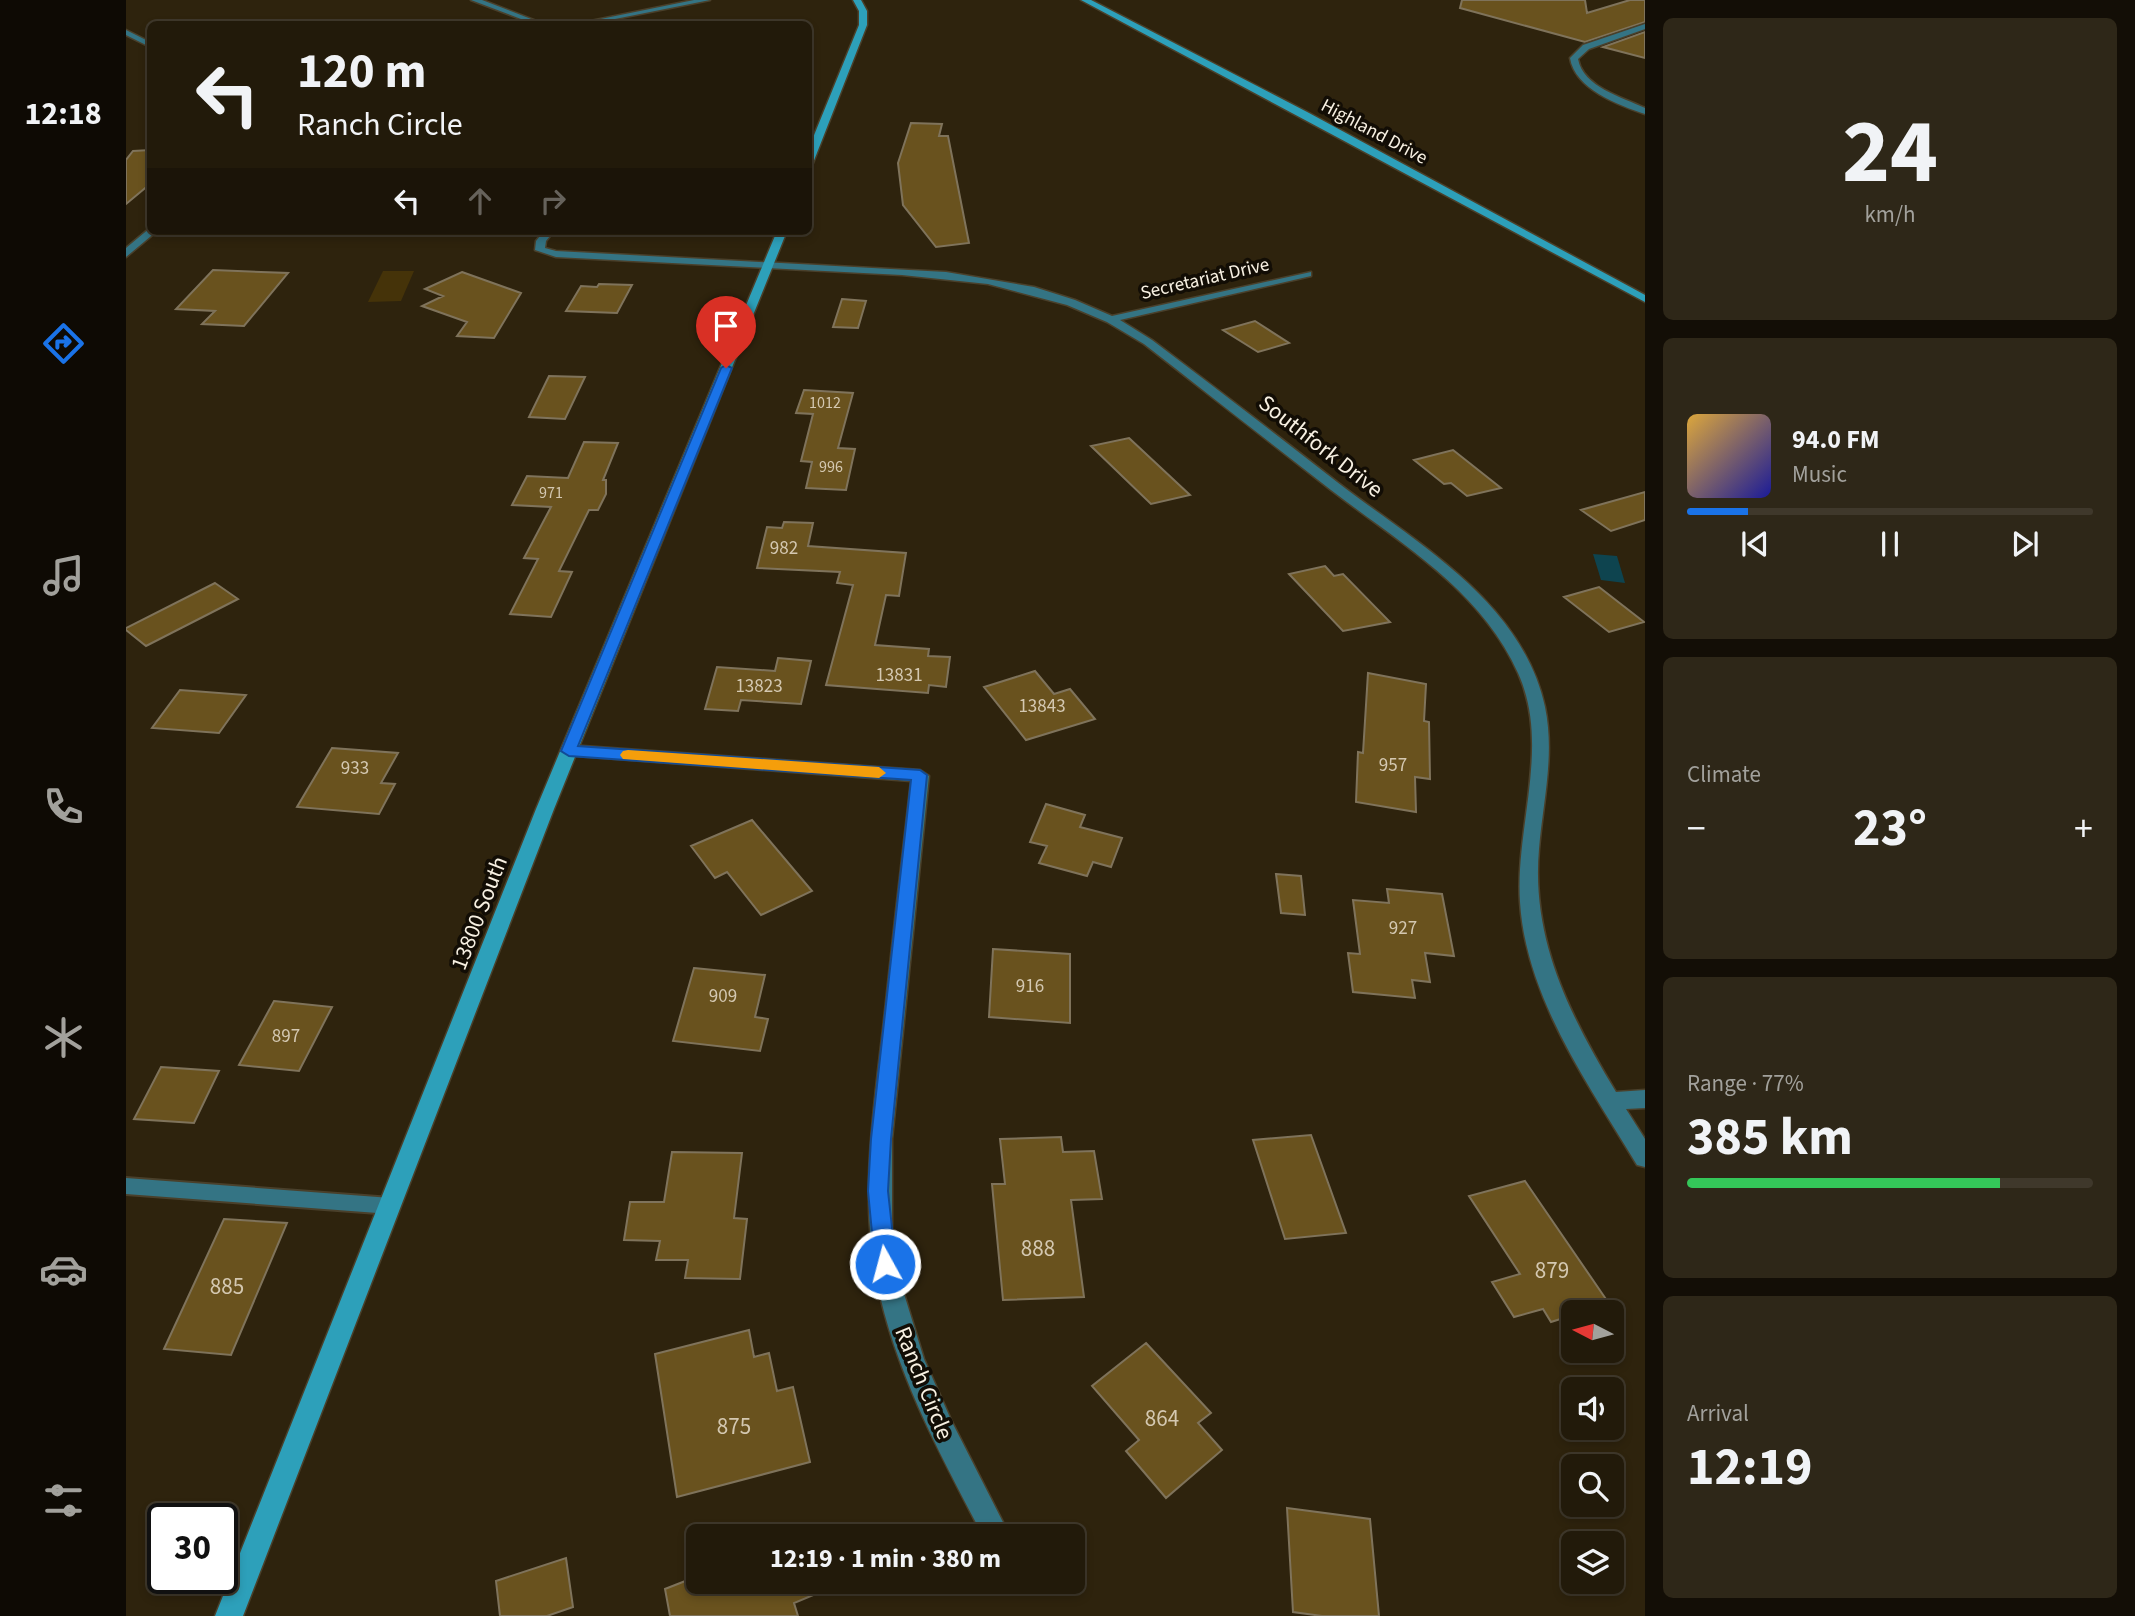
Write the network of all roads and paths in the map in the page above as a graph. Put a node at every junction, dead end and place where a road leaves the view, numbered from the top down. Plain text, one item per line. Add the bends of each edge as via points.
1 (475, 0) edge
2 (706, 0) edge
3 (1085, 0) edge
4 (859, 4) edge
5 (532, 21) edge
6 (596, 21) edge
7 (1645, 26) edge
8 (126, 32) edge
9 (147, 43) edge
10 (1645, 102) edge
11 (1630, 104) junction
12 (1645, 111) edge
13 (812, 153) edge
14 (147, 235) edge
15 (546, 235) edge
16 (780, 235) edge
17 (126, 254) edge
18 (769, 264) junction
19 (1307, 274) dead end
20 (1645, 299) edge
21 (1112, 319) junction
22 (569, 751) junction
23 (1645, 1099) edge
24 (1611, 1101) junction
25 (1645, 1158) edge
26 (126, 1186) edge
27 (391, 1206) junction
28 (991, 1524) edge
29 (229, 1616) edge

1 - 5 street
2 - 6 street
3 - 20 main road, Highland Drive
4 - 13 main road via 863,25
7 - 11 street via 1586,47 1574,58 1582,77
8 - 9 street
10 - 11 street
11 - 12 street
14 - 17 street
15 - 18 street, Southfork Drive via 540,250 567,255
16 - 18 main road, 13800 South
18 - 21 street, Southfork Drive via 978,278 1046,293
18 - 22 main road, 13800 South
19 - 21 street, Secretariat Drive
21 - 24 street, Southfork Drive via 1436,564 1478,601 1505,634 1527,676 1543,733 1528,871 1535,941 1566,1025
22 - 27 main road, 13800 South
22 - 28 street, Ranch Circle via 920,775 881,1139 882,1245 892,1301 911,1359
23 - 24 street
24 - 25 street, Southfork Drive
26 - 27 lane
27 - 29 main road, 13800 South

